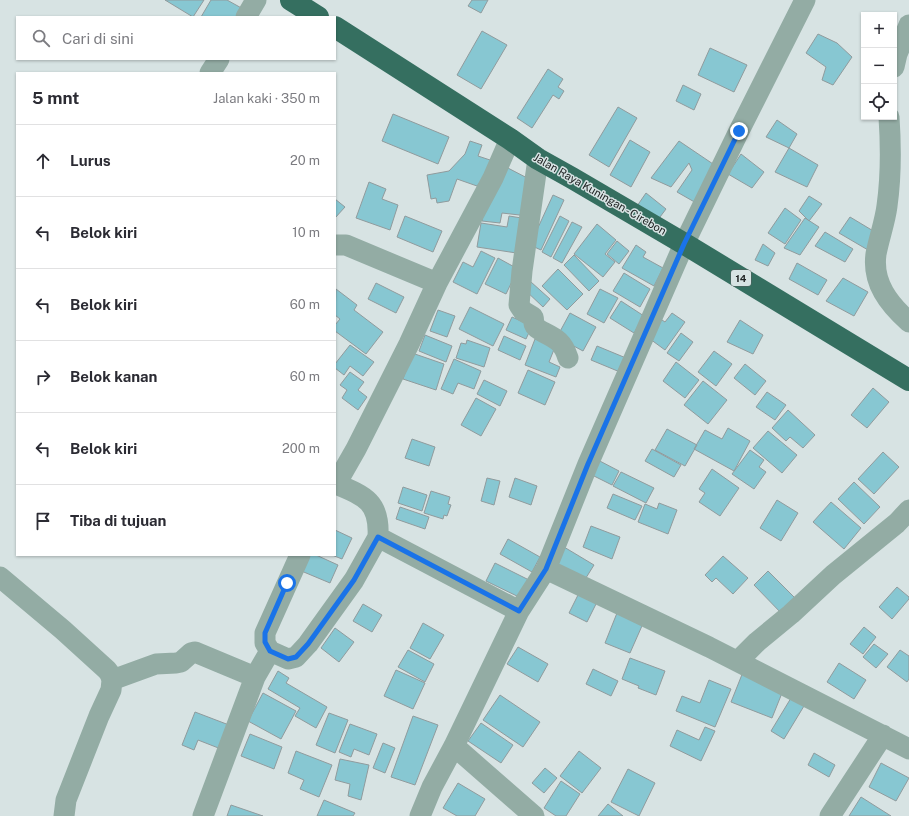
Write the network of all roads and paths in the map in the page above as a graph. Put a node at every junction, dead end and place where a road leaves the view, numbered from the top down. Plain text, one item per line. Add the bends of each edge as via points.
1 (256, 0) edge
2 (291, 0) edge
3 (805, 0) edge
4 (247, 16) edge
5 (316, 16) edge
6 (909, 25) edge
7 (336, 28) edge
8 (897, 54) edge
9 (218, 60) edge
10 (211, 72) edge
11 (889, 120) edge
12 (510, 139) junction
13 (543, 161) junction
14 (684, 244) junction
15 (336, 246) edge
16 (437, 283) junction
17 (909, 322) edge
18 (568, 358) dead end
19 (909, 380) edge
20 (336, 485) edge
21 (909, 510) edge
22 (378, 537) junction
23 (300, 556) edge
24 (546, 569) junction
25 (0, 577) edge
26 (519, 611) junction
27 (270, 651) junction
28 (738, 661) junction
29 (255, 677) junction
30 (112, 680) junction
31 (884, 735) junction
32 (454, 746) junction
33 (909, 749) edge
34 (64, 816) edge
35 (203, 816) edge
36 (420, 816) edge
37 (534, 816) edge
38 (830, 816) edge

1 - 4 street
2 - 5 highway
3 - 14 street
6 - 8 street
7 - 12 highway, Jalan Raya Kuningan - Cirebon / 14
9 - 10 street
11 - 17 street via 890,168 887,205 875,266 879,285 889,302
12 - 13 highway, Jalan Raya Kuningan - Cirebon / 14
12 - 16 street via 493,178
13 - 14 highway, Jalan Raya Kuningan - Cirebon / 14
13 - 18 street via 522,271 519,305 533,317 533,324 537,328 561,343
14 - 19 highway, Jalan Raya Kuningan - Cirebon / 14
14 - 24 street via 588,464
15 - 16 street via 346,245
16 - 20 street via 364,435
20 - 22 street via 359,493 372,505 378,520
21 - 28 street
22 - 26 street
22 - 27 street via 354,580 296,657 288,659
23 - 27 street via 265,633 265,642
24 - 26 street
24 - 28 street
25 - 30 street via 107,670
26 - 32 street
27 - 29 street
28 - 31 street
29 - 30 street via 195,652 181,662 156,664
29 - 35 street
30 - 34 street via 111,690 66,800
31 - 33 street
31 - 38 street
32 - 36 street
32 - 37 street

